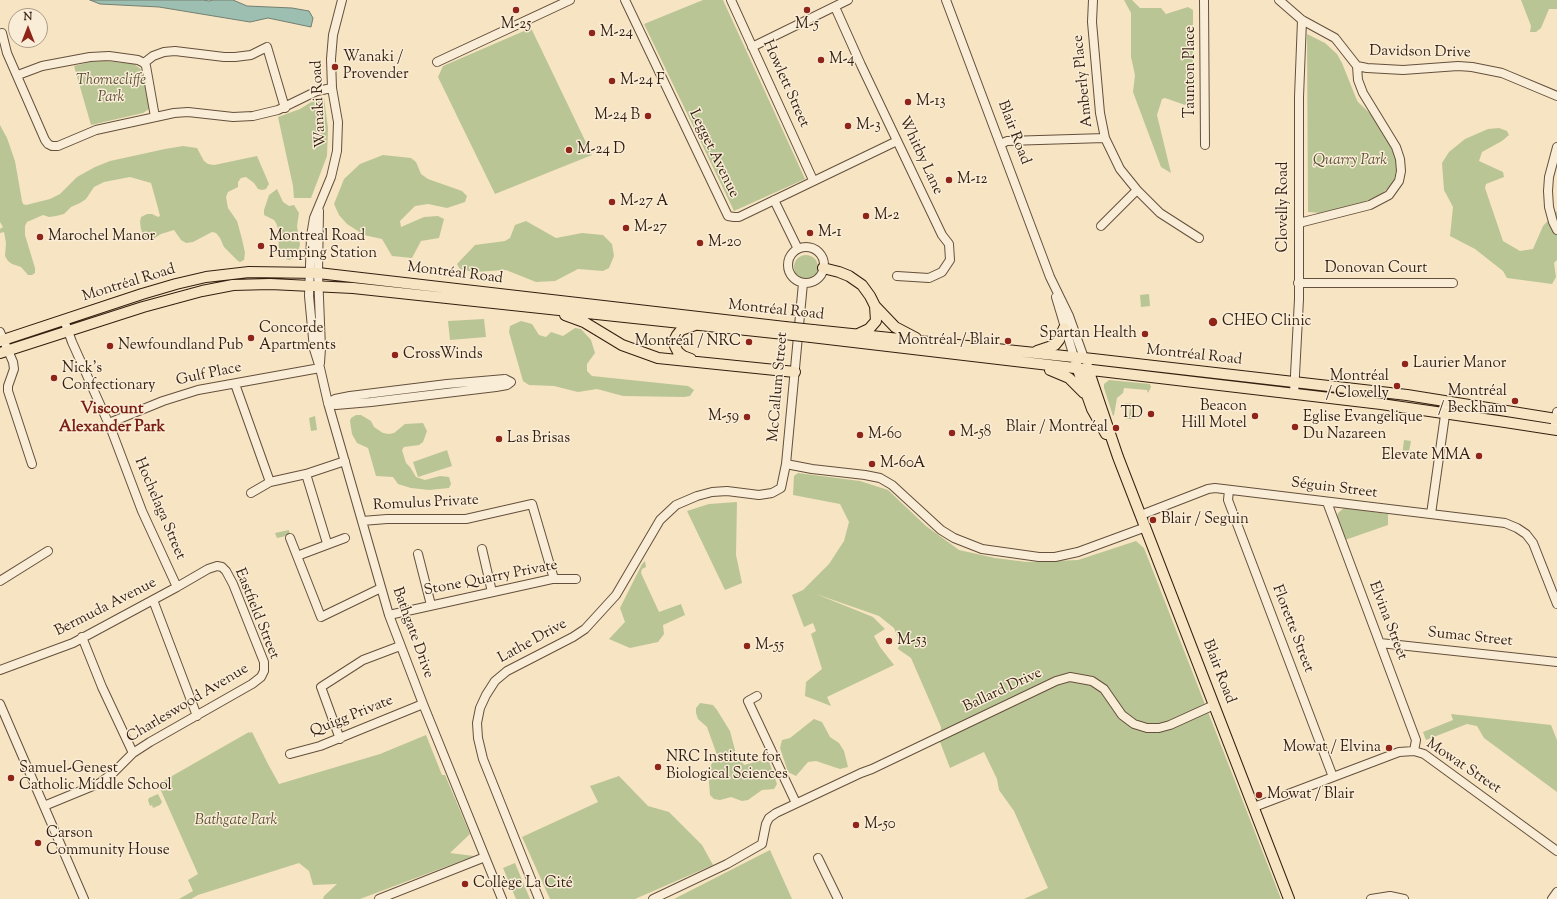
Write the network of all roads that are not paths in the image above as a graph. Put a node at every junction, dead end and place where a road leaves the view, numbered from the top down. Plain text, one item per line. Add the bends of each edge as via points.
1 (342, 0) edge
2 (570, 0) edge
3 (624, 0) edge
4 (731, 0) edge
5 (848, 0) edge
6 (946, 0) edge
7 (1093, 0) edge
8 (1204, 0) edge
9 (1279, 0) edge
10 (835, 7) junction
11 (1302, 20) junction
12 (2, 33) dead end
13 (752, 47) junction
14 (438, 62) dead end
15 (144, 63) junction
16 (1357, 66) junction
17 (18, 76) junction
18 (332, 88) junction
19 (1557, 96) edge
20 (285, 108) junction
21 (155, 117) junction
22 (1105, 138) junction
23 (897, 142) junction
24 (1001, 144) junction
25 (1205, 145) dead end
26 (1557, 147) edge
27 (813, 180) junction
28 (1137, 190) junction
29 (774, 200) junction
30 (1298, 223) junction
31 (1100, 226) dead end
32 (1557, 230) edge
33 (1199, 238) dead end
34 (798, 249) junction
35 (823, 268) junction
36 (314, 273) junction
37 (897, 276) dead end
38 (1050, 276) junction
39 (199, 278) junction
40 (803, 283) junction
41 (1298, 283) junction
42 (1453, 283) dead end
43 (314, 285) junction
44 (202, 291) junction
45 (875, 306) junction
46 (548, 309) junction
47 (64, 320) junction
48 (697, 324) junction
49 (1064, 328) junction
50 (784, 330) junction
51 (68, 332) junction
52 (812, 334) junction
53 (856, 334) junction
54 (1, 338) edge
55 (932, 343) junction
56 (4, 352) edge
57 (1030, 353) junction
58 (1074, 357) junction
59 (1084, 358) junction
60 (697, 361) junction
61 (1023, 363) junction
62 (320, 368) junction
63 (1083, 370) junction
64 (795, 372) junction
65 (1295, 382) junction
66 (235, 384) junction
67 (1362, 390) junction
68 (1294, 394) junction
69 (1447, 401) junction
70 (1090, 402) junction
71 (1360, 402) junction
72 (328, 403) junction
73 (1445, 413) junction
74 (1557, 416) edge
75 (109, 424) junction
76 (1555, 430) edge
77 (1118, 457) junction
78 (345, 461) junction
79 (32, 464) dead end
80 (786, 464) junction
81 (306, 474) junction
82 (270, 482) junction
83 (1229, 490) junction
84 (776, 491) joint
85 (252, 493) dead end
86 (1327, 502) junction
87 (1141, 514) junction
88 (1431, 514) junction
89 (362, 521) junction
90 (1146, 527) junction
91 (290, 538) dead end
92 (345, 538) dead end
93 (327, 543) junction
94 (482, 549) dead end
95 (48, 551) dead end
96 (418, 554) dead end
97 (298, 556) junction
98 (222, 567) joint
99 (554, 579) junction
100 (576, 579) dead end
101 (0, 581) edge
102 (177, 587) junction
103 (381, 588) junction
104 (492, 592) junction
105 (153, 600) junction
106 (1557, 604) edge
107 (431, 605) junction
108 (389, 615) junction
109 (82, 637) junction
110 (1380, 643) junction
111 (400, 646) junction
112 (1557, 662) edge
113 (0, 670) edge
114 (264, 671) joint
115 (757, 696) dead end
116 (0, 704) edge
117 (423, 704) junction
118 (1214, 705) junction
119 (197, 716) junction
120 (340, 739) junction
121 (1414, 751) junction
122 (133, 753) junction
123 (290, 754) dead end
124 (1333, 777) junction
125 (796, 803) junction
126 (44, 806) junction
127 (1254, 807) junction
128 (1557, 851) edge
129 (485, 857) junction
130 (818, 858) dead end
131 (1557, 892) edge
132 (84, 899) edge
133 (379, 899) edge
134 (502, 899) edge
135 (539, 899) edge
136 (653, 899) edge
137 (838, 899) edge
138 (1289, 899) edge
139 (1371, 899) edge
140 (1404, 899) edge
141 (1552, 899) edge

1 - 18 street, Wanaki Road via 332,44
2 - 14 street
3 - 29 street, Legget Avenue via 728,216 734,218
4 - 13 street, Howlett Street
5 - 10 street
6 - 24 street, Blair Road
7 - 22 street, Amberly Place via 1092,22 1100,113
8 - 25 street, Taunton Place
9 - 11 street, Davidson Drive
10 - 13 street
10 - 23 street, Whitby Lane
11 - 16 street, Davidson Drive via 1335,38
11 - 30 street, Clovelly Road
12 - 17 street via 7,53
13 - 27 street, Howlett Street
15 - 17 street via 119,57 90,57 42,66
15 - 20 street via 164,52 235,57 251,55 267,47
15 - 21 street
16 - 19 street, Davidson Drive via 1403,70 1472,67 1502,73
16 - 30 street via 1358,80 1363,93 1396,147 1400,159 1399,181 1388,195 1370,205
17 - 21 street via 45,140 52,146 58,146 96,130
18 - 20 street via 317,92
18 - 36 street, Wanaki Road via 338,122 337,151 320,205
20 - 21 street via 244,117 188,112
22 - 24 street via 1006,141
22 - 28 street, Amberly Place via 1120,169
23 - 27 street, Legget Avenue
23 - 37 street, Whitby Lane via 942,235 949,244 950,260 942,272 929,278
24 - 38 street, Blair Road
26 - 32 street via 1548,191 1549,207
27 - 29 street, Legget Avenue
28 - 31 street
28 - 33 street, Amberly Place via 1160,213
29 - 34 street
30 - 41 street, Clovelly Road
34 - 35 street via 815,250 822,258
34 - 40 street via 790,257 788,267 794,279
35 - 40 street via 817,278
35 - 45 main road via 844,273 858,281 868,292
36 - 39 main road, Montréal Road via 244,272
36 - 43 street, Bathgate Drive
36 - 50 main road, Montréal Road
38 - 49 street, Blair Road
38 - 59 street, Blair Road via 1069,316
39 - 44 main road
39 - 47 main road, Montréal Road
40 - 64 street, McCallum Street
41 - 42 street, Donovan Court
41 - 65 street, Clovelly Road
43 - 44 main road, Montréal Road via 245,284
43 - 46 main road, Montréal Road
43 - 62 street, Bathgate Drive via 321,348
44 - 51 main road, Montréal Road
45 - 53 main road via 874,324
45 - 55 main road via 888,322 900,331
46 - 48 main road, Montréal Road
46 - 60 main road via 584,322 622,345 644,354 671,360
47 - 51 street, Hochelaga Street
47 - 54 main road, Montréal Road
48 - 50 main road, Montréal Road
48 - 60 main road via 681,330 675,342 680,354
49 - 57 main road via 1055,345
49 - 58 street, Blair Road
50 - 52 main road, Montréal Road, bridge
51 - 56 main road, Montréal Road
51 - 75 street, Hochelaga Street
52 - 53 main road, Montréal Road
52 - 61 main road, Montréal Road
53 - 55 main road, Montréal Road
54 - 56 street
55 - 57 main road, Montréal Road
56 - 79 street via 13,362 14,369 8,391
57 - 58 main road, Montréal Road
58 - 59 main road, Montréal Road
58 - 63 main road, Blair Road
59 - 63 main road, Blair Road
59 - 65 main road, Montréal Road
60 - 64 main road
61 - 63 main road, Montréal Road
61 - 70 main road via 1057,372 1068,378 1080,387
62 - 66 street, Gulf Place
62 - 72 street, Bathgate Drive
63 - 68 main road, Montréal Road
63 - 70 main road, Blair Road
63 - 77 main road, Blair Road
64 - 80 street, McCallum Street
65 - 67 main road, Montréal Road
65 - 68 street, Clovelly Road
66 - 75 street, Gulf Place via 198,390 163,401
66 - 82 street
67 - 69 main road, Montréal Road
67 - 71 main road
68 - 71 main road, Montréal Road
69 - 73 street
69 - 74 main road, Montréal Road
70 - 77 main road, Blair Road
71 - 73 main road, Montréal Road
72 - 72 street via 336,405 390,400 496,387 511,382 505,379 447,384 350,396
72 - 78 street, Bathgate Drive
73 - 76 main road, Montréal Road
73 - 88 street
74 - 76 street
75 - 102 street, Hochelaga Street via 142,511
77 - 87 main road, Blair Road
78 - 81 street
78 - 89 street, Bathgate Drive
80 - 84 street, McCallum Street via 781,488
80 - 90 street via 880,478 892,485 942,530 954,538 982,548 1055,557 1078,552
81 - 82 street
81 - 93 street
82 - 85 street
83 - 86 street, Séguin Street
83 - 87 street, Séguin Street via 1208,489
83 - 124 street, Florette Street via 1228,500
84 - 135 street, Lathe Drive via 759,495 712,492 676,505 660,520 616,595 585,629 507,671 495,681 486,695 477,723 483,759
86 - 88 street, Séguin Street
86 - 110 street, Elvina Street
87 - 90 main road, Blair Road
88 - 106 street, Séguin Street via 1505,524 1526,534 1533,543
89 - 99 street, Romulus Private via 466,518 532,504
89 - 103 street, Bathgate Drive
90 - 118 main road, Blair Road
91 - 97 street
92 - 93 street
93 - 97 street
94 - 104 street
95 - 101 street
96 - 107 street
97 - 103 street via 321,617
98 - 102 street, Bermuda Avenue via 208,569
98 - 114 street, Eastfield Street via 233,584 264,662
99 - 100 street, Stone Quarry Private
99 - 104 street, Stone Quarry Private
102 - 105 street, Bermuda Avenue
103 - 108 street, Bathgate Drive
104 - 107 street, Stone Quarry Private
105 - 109 street, Bermuda Avenue
105 - 119 street
107 - 108 street, Stone Quarry Private
108 - 111 street, Bathgate Drive
109 - 113 street, Bermuda Avenue via 73,643
109 - 122 street
110 - 112 street, Sumac Street
110 - 121 street, Elvina Street via 1416,740
111 - 117 street, Bathgate Drive
111 - 120 street via 363,660 321,687
114 - 119 street, Charleswood Avenue via 252,684
115 - 125 street via 748,701
116 - 126 street
117 - 120 street, Quigg Private
117 - 129 street, Bathgate Drive
118 - 125 street, Ballard Drive via 1170,725 1147,728 1134,724 1122,715 1104,689 1092,681 1070,677 1039,689
118 - 127 main road, Blair Road
119 - 122 street, Charleswood Avenue
120 - 123 street, Quigg Private
121 - 124 street, Mowat Street via 1399,752
121 - 128 street, Mowat Street via 1424,754
122 - 126 street, Charleswood Avenue via 100,783
124 - 127 street, Mowat Street
125 - 136 street via 770,818 762,836 762,844 727,864
126 - 132 street
127 - 138 main road, Blair Road
129 - 133 street
129 - 134 street, Bathgate Drive
130 - 137 street
131 - 141 street
139 - 140 street via 1390,896

